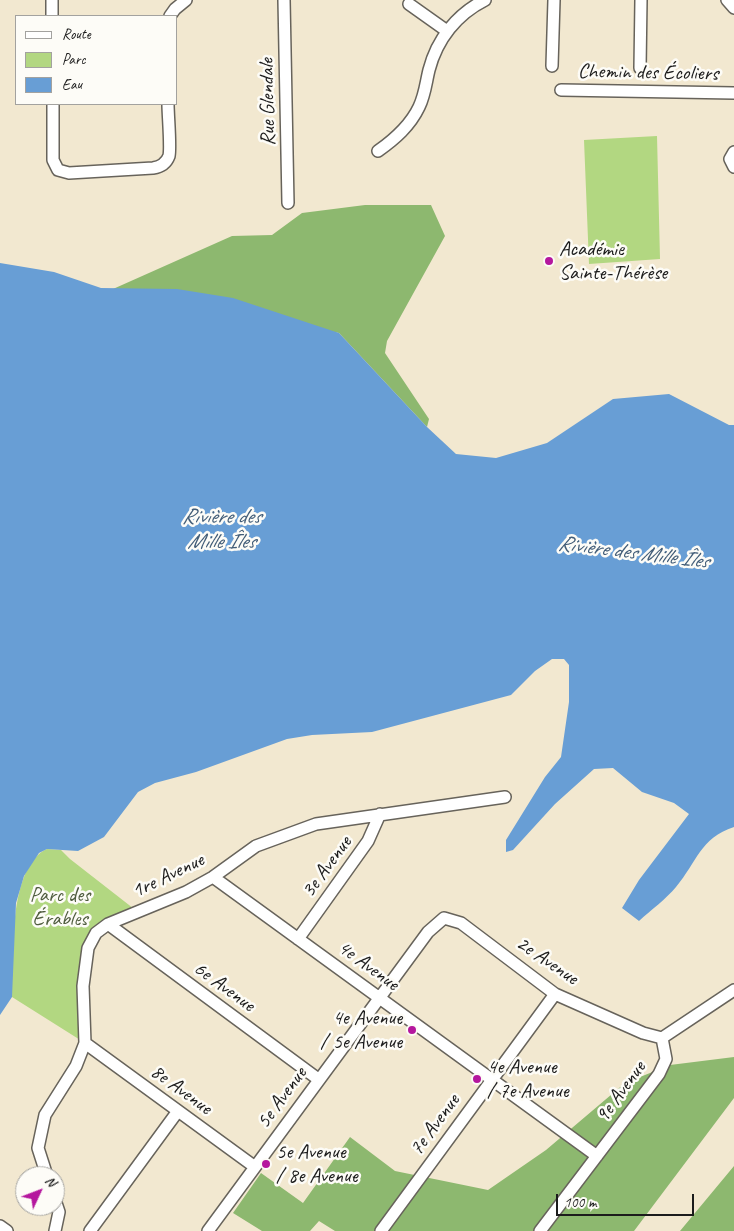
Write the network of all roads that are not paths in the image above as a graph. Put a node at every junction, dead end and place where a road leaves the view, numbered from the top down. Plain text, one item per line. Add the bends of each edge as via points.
1 (52, 0) edge
2 (186, 0) edge
3 (284, 0) edge
4 (485, 0) edge
5 (554, 0) edge
6 (641, 0) edge
7 (727, 0) edge
8 (409, 4) dead end
9 (734, 8) edge
10 (52, 15) edge
11 (171, 15) edge
12 (447, 31) junction
13 (552, 66) dead end
14 (640, 68) dead end
15 (560, 90) dead end
16 (734, 93) edge
17 (53, 105) edge
18 (168, 105) edge
19 (378, 152) dead end
20 (734, 152) edge
21 (734, 167) edge
22 (288, 203) dead end
23 (506, 797) dead end
24 (380, 814) junction
25 (214, 877) junction
26 (444, 918) joint
27 (108, 924) junction
28 (298, 938) junction
29 (734, 990) edge
30 (555, 994) junction
31 (379, 998) junction
32 (662, 1038) junction
33 (85, 1043) junction
34 (318, 1079) junction
35 (492, 1080) junction
36 (178, 1111) junction
37 (597, 1156) junction
38 (44, 1166) edge
39 (254, 1167) junction
40 (58, 1216) edge
41 (0, 1226) edge
42 (6, 1231) edge
43 (54, 1231) edge
44 (90, 1231) edge
45 (208, 1231) edge
46 (381, 1231) edge
47 (540, 1231) edge

1 - 10 street
2 - 11 street
3 - 22 street, Rue Glendale
4 - 12 street via 462,15
5 - 13 street
6 - 14 street
7 - 9 street
8 - 12 street
12 - 19 street via 435,53 415,115
15 - 16 street, Chemin des Écoliers
17 - 18 street via 53,160 58,170 69,173 162,166 169,154
20 - 21 street via 730,159
23 - 24 street, 1re Avenue
24 - 25 street, 1re Avenue via 316,824 256,846
24 - 28 street, 3e Avenue via 368,841
25 - 27 street, 1re Avenue
25 - 28 street, 4e Avenue
26 - 30 street, 2e Avenue via 461,923
26 - 31 street, 5e Avenue via 428,932
27 - 33 street, 1re Avenue via 96,933 88,948 83,986
27 - 34 street, 6e Avenue
28 - 31 street, 4e Avenue
29 - 32 street
30 - 32 street, 2e Avenue via 643,1033
30 - 35 street, 7e Avenue
31 - 34 street, 5e Avenue
31 - 35 street, 4e Avenue
32 - 37 street, 9e Avenue via 666,1059 659,1074
33 - 36 street, 8e Avenue
33 - 38 street, 1re Avenue via 76,1066 45,1114 38,1148
34 - 39 street, 5e Avenue
35 - 37 street, 4e Avenue
35 - 46 street, 7e Avenue
36 - 39 street, 8e Avenue
36 - 44 street
37 - 47 street, 9e Avenue
39 - 45 street, 5e Avenue
40 - 43 street
41 - 42 street

